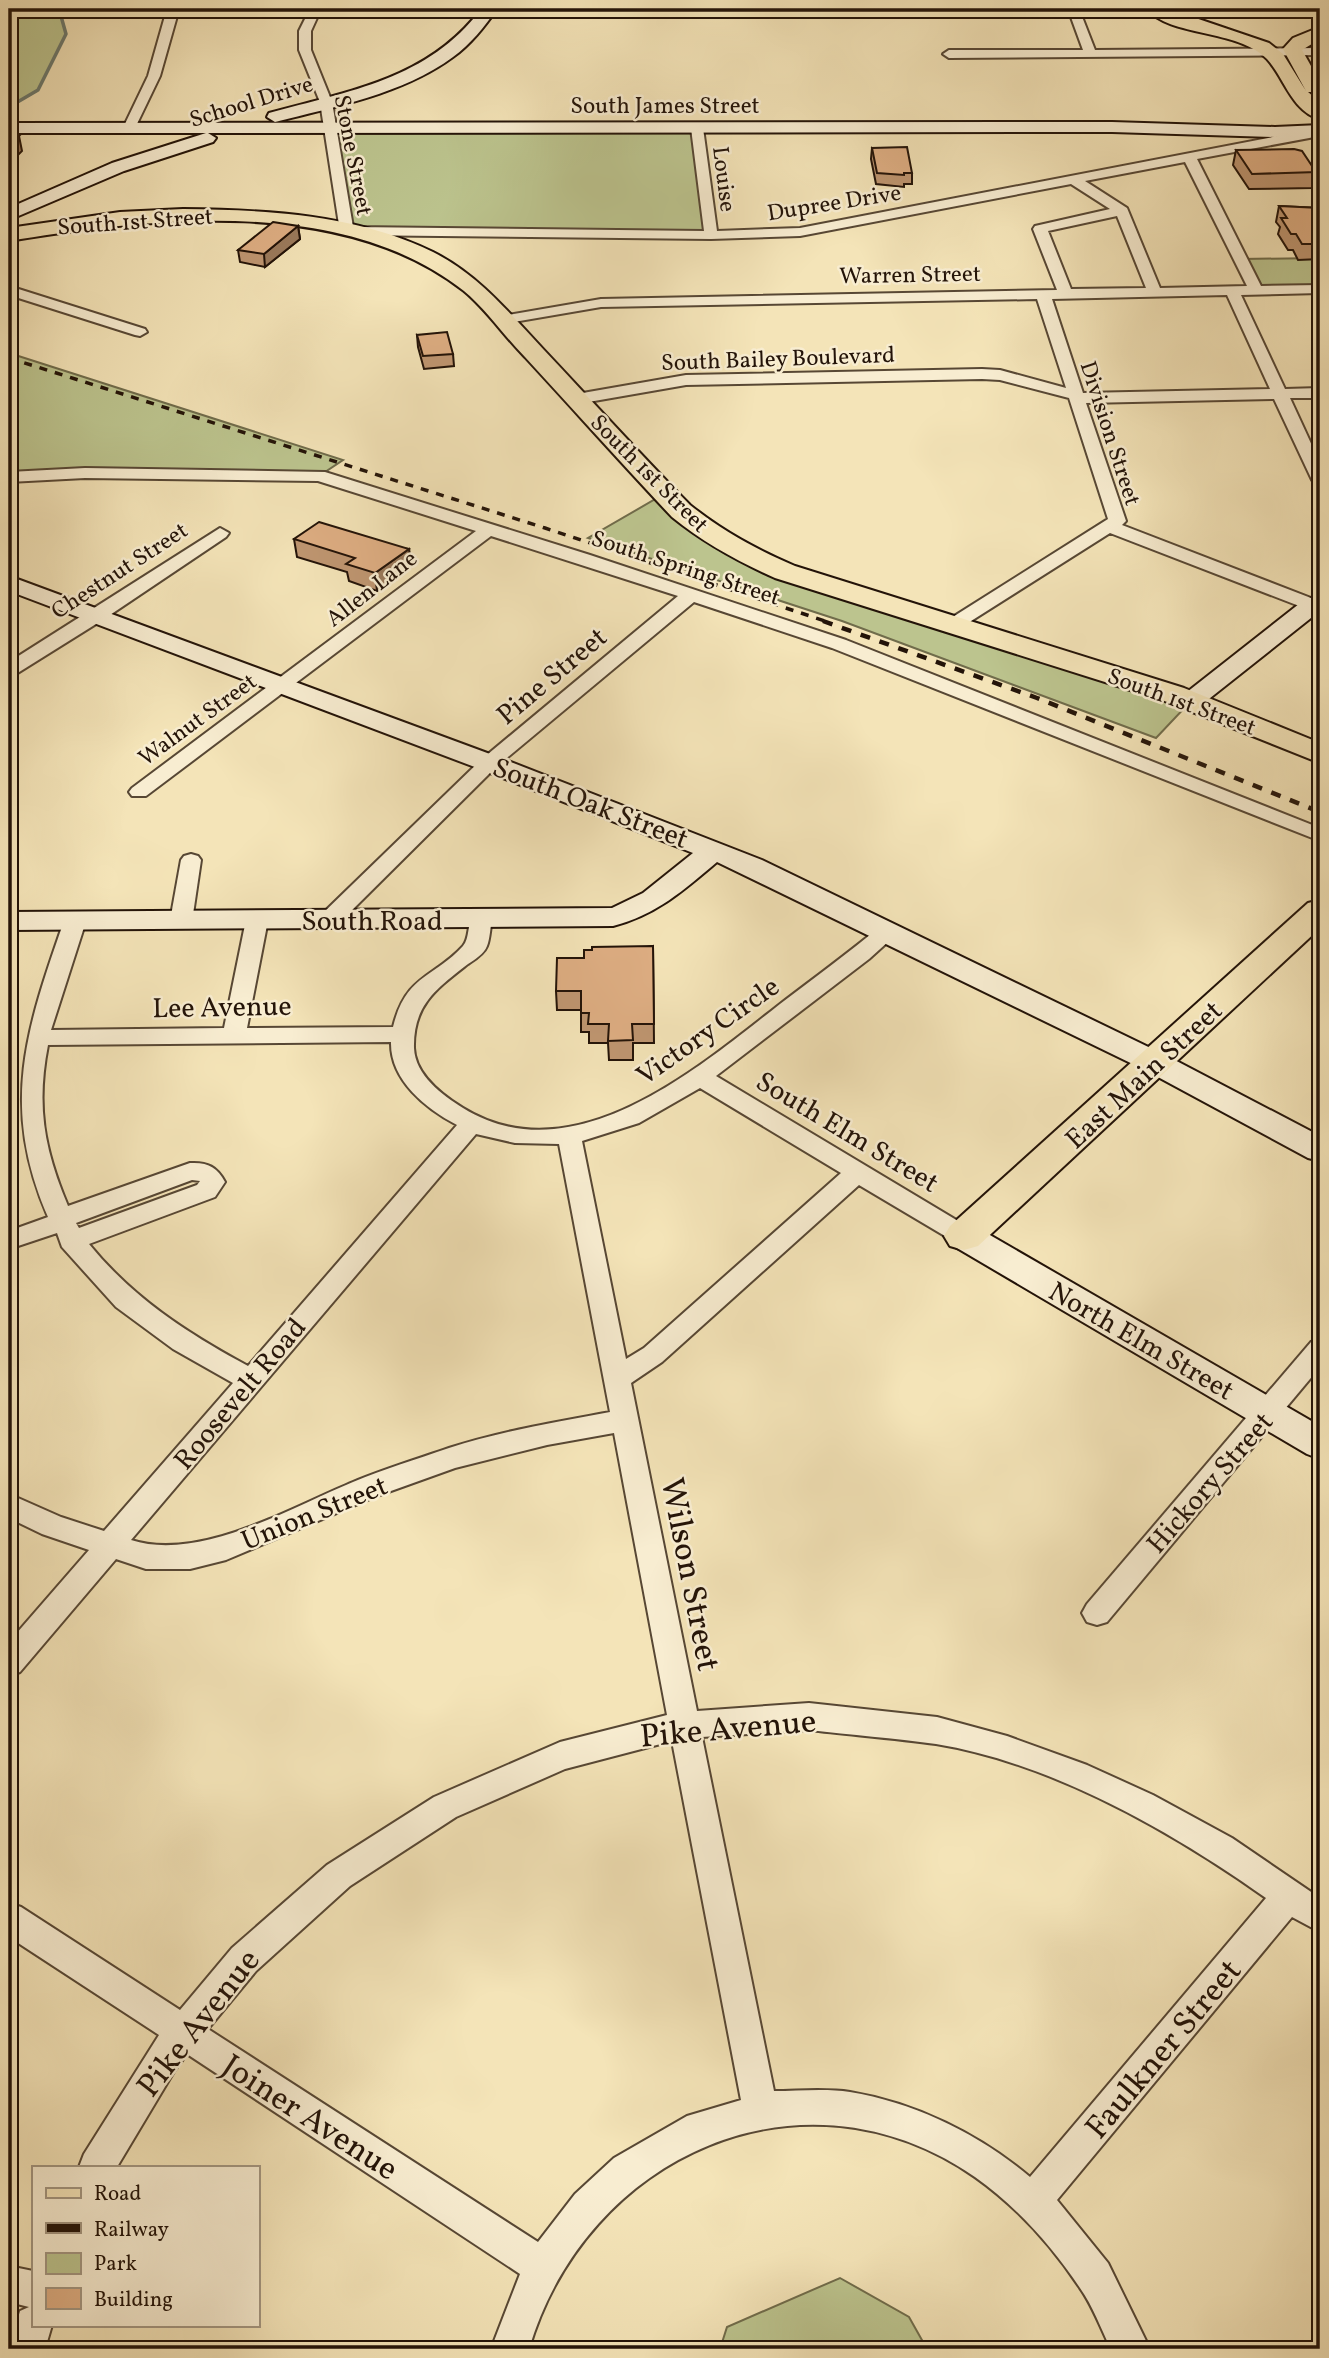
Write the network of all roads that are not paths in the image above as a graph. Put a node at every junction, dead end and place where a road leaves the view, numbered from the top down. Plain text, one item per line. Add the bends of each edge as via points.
1 (173, 9) edge
2 (315, 9) edge
3 (489, 9) edge
4 (1073, 9) edge
5 (1156, 9) edge
6 (1320, 32) edge
7 (1272, 52) junction
8 (1293, 52) junction
9 (1320, 52) edge
10 (949, 54) dead end
11 (1091, 54) junction
12 (326, 102) junction
13 (1317, 108) edge
14 (331, 127) junction
15 (9, 128) edge
16 (129, 128) junction
17 (240, 128) junction
18 (697, 128) junction
19 (1320, 131) edge
20 (1190, 158) junction
21 (1074, 180) junction
22 (1122, 211) junction
23 (9, 215) edge
24 (346, 230) junction
25 (9, 235) edge
26 (711, 235) junction
27 (1320, 289) edge
28 (9, 290) edge
29 (1256, 290) junction
30 (1232, 291) junction
31 (1155, 292) junction
32 (1043, 294) junction
33 (1066, 294) junction
34 (502, 320) junction
35 (140, 332) dead end
36 (1054, 370) junction
37 (982, 374) junction
38 (1320, 393) edge
39 (1280, 394) junction
40 (1076, 397) junction
41 (577, 399) junction
42 (9, 477) edge
43 (1320, 480) edge
44 (1111, 527) junction
45 (489, 529) junction
46 (220, 533) dead end
47 (9, 583) edge
48 (692, 594) junction
49 (1318, 604) edge
50 (98, 615) junction
51 (954, 624) junction
52 (9, 670) edge
53 (283, 686) junction
54 (1191, 701) junction
55 (1320, 754) edge
56 (489, 763) junction
57 (139, 792) dead end
58 (1320, 835) edge
59 (713, 850) junction
60 (191, 860) dead end
61 (1320, 910) edge
62 (257, 920) junction
63 (329, 920) junction
64 (481, 920) junction
65 (9, 921) edge
66 (75, 921) junction
67 (181, 921) junction
68 (889, 931) junction
69 (405, 1034) junction
70 (234, 1036) junction
71 (39, 1038) junction
72 (1156, 1063) junction
73 (701, 1078) junction
74 (471, 1124) junction
75 (569, 1135) junction
76 (1320, 1150) edge
77 (858, 1172) junction
78 (66, 1231) junction
79 (964, 1236) junction
80 (12, 1239) edge
81 (1320, 1349) edge
82 (249, 1379) junction
83 (617, 1379) junction
84 (1268, 1413) junction
85 (624, 1420) junction
86 (1320, 1444) edge
87 (9, 1505) edge
88 (110, 1546) junction
89 (1097, 1613) dead end
90 (9, 1663) edge
91 (684, 1725) junction
92 (1289, 1896) junction
93 (1320, 1917) edge
94 (9, 1918) edge
95 (181, 2032) junction
96 (760, 2110) junction
97 (98, 2166) edge
98 (1034, 2200) junction
99 (543, 2267) junction
100 (9, 2284) edge
101 (32, 2289) edge
102 (32, 2326) edge
103 (26, 2349) edge
104 (509, 2349) edge
105 (1131, 2349) edge

1 - 16 street via 154,76
2 - 12 street, Stone Street via 305,31 305,50
3 - 12 street, School Drive via 467,38 430,65
4 - 11 street
5 - 7 main road
6 - 8 main road via 1299,42
7 - 8 street
7 - 11 street
7 - 13 main road via 1300,96
8 - 9 street
8 - 13 main road via 1318,95
10 - 11 street
12 - 14 street, Stone Street
12 - 17 street, School Drive
14 - 17 street, South James Street
14 - 18 street, South James Street
14 - 24 street, Stone Street
15 - 16 street, South James Street
16 - 17 street, South James Street
17 - 23 street, School Drive via 118,167
18 - 19 street, South James Street
18 - 26 street, Louise
19 - 20 street, Dupree Drive
20 - 21 street, Dupree Drive
20 - 29 street
21 - 22 street
21 - 26 street, Dupree Drive via 828,228
22 - 31 street
22 - 33 street via 1040,229
24 - 25 main road, South 1st Street via 245,216 186,214 94,221
24 - 26 street, Dupree Drive
24 - 34 main road, South 1st Street via 434,261 471,287
27 - 29 street, Warren Street
28 - 35 street
29 - 30 street, Warren Street
30 - 31 street, Warren Street
30 - 39 street
31 - 33 street, Warren Street
32 - 33 street, Warren Street
32 - 34 street, Warren Street via 601,303
32 - 36 street, Division Street
34 - 41 main road, South 1st Street
36 - 37 street, South Bailey Boulevard
36 - 40 street, Division Street
37 - 40 street, South Bailey Boulevard
37 - 41 street, South Bailey Boulevard via 686,380
38 - 39 street, South Bailey Boulevard
39 - 40 street, South Bailey Boulevard
39 - 43 street
40 - 44 street, Division Street via 1116,515
41 - 51 main road, South 1st Street via 681,510 731,547 785,572
42 - 45 street, South Spring Street via 85,473 319,477
44 - 49 street
44 - 51 street, Division Street
45 - 48 street, South Spring Street
45 - 53 street, Allen Lane
46 - 50 street, Chestnut Street
47 - 50 street, South Oak Street
48 - 56 street, Pine Street
48 - 58 street, South Spring Street via 933,680
49 - 54 street
50 - 52 street, Chestnut Street
50 - 53 street, South Oak Street
51 - 54 main road, South 1st Street
53 - 56 street, South Oak Street
53 - 57 street, Walnut Street
54 - 55 main road, South 1st Street
56 - 59 street, South Oak Street
56 - 63 street, Pine Street
59 - 64 street, South Road via 627,915
59 - 68 street, South Oak Street
60 - 67 street
61 - 72 main road, East Main Street
62 - 63 street, South Road
62 - 67 street, South Road
62 - 70 street
63 - 64 street, South Road
64 - 69 street, Victory Circle via 476,946 419,994
65 - 66 street, South Road
66 - 67 street, South Road
66 - 71 street
68 - 72 street, South Oak Street
68 - 73 street, Victory Circle
69 - 70 street, Lee Avenue
69 - 74 street, Victory Circle via 403,1053 408,1068 428,1092
70 - 71 street, Lee Avenue
71 - 78 street via 30,1116 37,1158
72 - 76 street, South Oak Street
72 - 79 main road, East Main Street
73 - 75 street, Victory Circle via 635,1116
73 - 77 street, South Elm Street
74 - 75 street, Victory Circle via 501,1133
74 - 82 street, Roosevelt Road
75 - 83 street, Wilson Street
77 - 79 street, South Elm Street
77 - 83 street via 653,1355
78 - 78 street via 74,1213 190,1171 209,1175 212,1182 206,1191
78 - 80 street
78 - 82 street via 114,1292 202,1354
79 - 84 street, North Elm Street
81 - 84 street, Hickory Street
82 - 88 street, Roosevelt Road
83 - 85 street, Wilson Street
84 - 86 street, North Elm Street
84 - 89 street, Hickory Street
85 - 88 street, Union Street via 453,1458 355,1493 226,1548 190,1557 146,1557
85 - 91 street, Wilson Street
87 - 88 street, Union Street
88 - 90 street, Roosevelt Road
91 - 92 street, Pike Avenue via 755,1718 864,1720 997,1746 1144,1805 1207,1840
91 - 95 street, Pike Avenue via 592,1744 550,1758 486,1784 425,1817 366,1855 265,1936
91 - 96 street, Wilson Street
92 - 93 street, Pike Avenue
92 - 98 street, Faulkner Street
94 - 95 street, Joiner Avenue
95 - 97 street, Pike Avenue
95 - 99 street, Joiner Avenue
96 - 98 street via 812,2106 867,2111 920,2127 971,2152
96 - 99 street via 688,2132 654,2151 598,2196
98 - 105 street via 1092,2273
99 - 104 street
100 - 101 street
102 - 103 street

